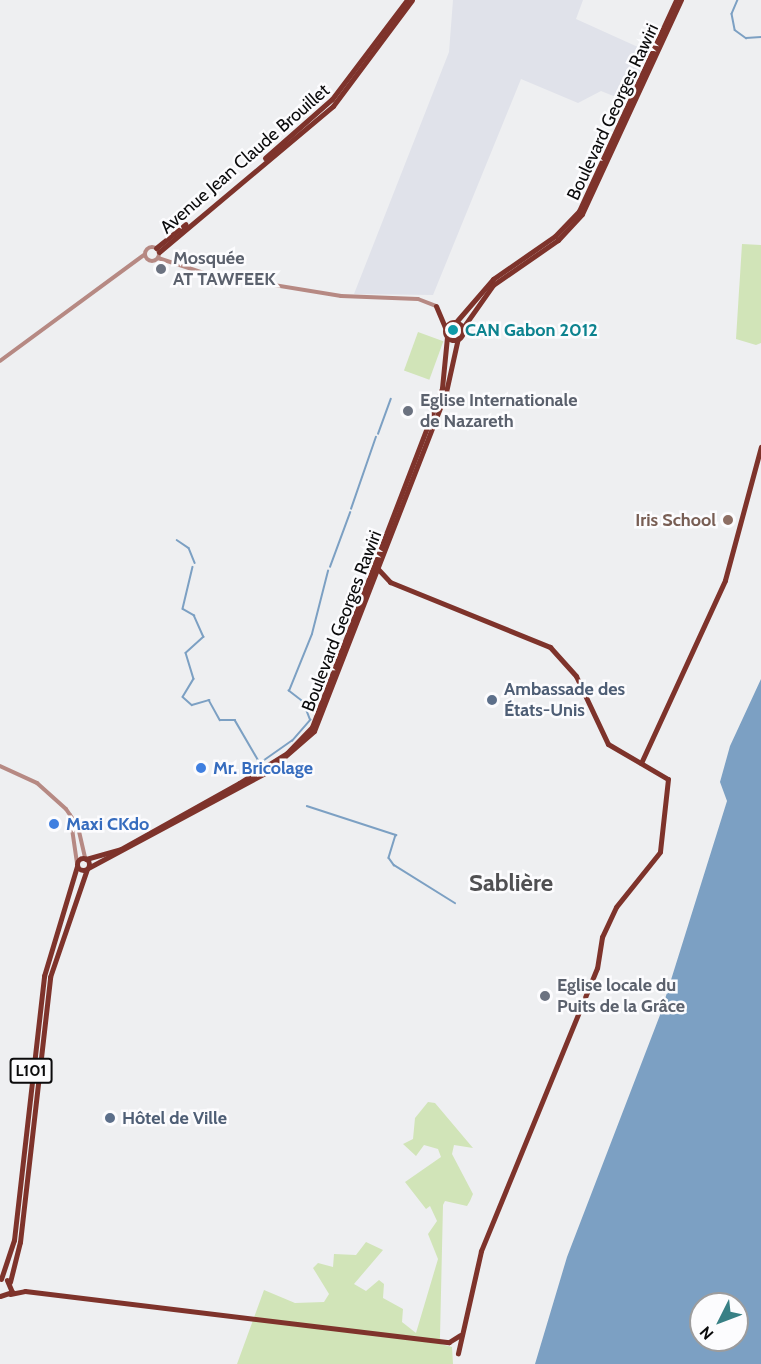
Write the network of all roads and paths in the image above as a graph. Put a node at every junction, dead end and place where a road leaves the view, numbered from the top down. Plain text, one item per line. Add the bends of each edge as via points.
1 (407, 0) edge
2 (412, 0) edge
3 (676, 0) edge
4 (681, 0) edge
5 (157, 253) junction
6 (144, 255) junction
7 (436, 306) junction
8 (454, 322) junction
9 (445, 327) junction
10 (462, 328) junction
11 (447, 337) junction
12 (458, 338) junction
13 (0, 361) edge
14 (761, 447) edge
15 (378, 569) junction
16 (384, 580) junction
17 (373, 583) junction
18 (641, 763) junction
19 (0, 766) edge
20 (69, 814) junction
21 (85, 859) junction
22 (77, 865) junction
23 (87, 869) junction
24 (1, 1279) edge
25 (11, 1283) junction
26 (25, 1291) junction
27 (4, 1296) edge
28 (460, 1335) junction
29 (449, 1342) junction

1 - 5 main road, Avenue Jean Claude Brouillet via 327,105
2 - 5 main road, Avenue Jean Claude Brouillet via 333,106
3 - 8 main road, Boulevard Georges Rawiri via 579,211 551,239 493,279
4 - 10 main road, Boulevard Georges Rawiri via 582,214 558,240 496,283
5 - 6 street via 148,248
5 - 6 street via 151,261
5 - 7 street via 213,275 341,296 418,299
6 - 13 street
7 - 8 main road
7 - 9 main road
8 - 9 main road
8 - 10 main road
9 - 11 main road
10 - 12 main road
11 - 12 main road
11 - 21 main road, Boulevard Georges Rawiri via 442,388 312,727 288,753 239,783 121,849
12 - 15 main road, Boulevard Georges Rawiri via 447,388
14 - 18 main road via 725,580
15 - 16 main road
15 - 17 main road, Boulevard Georges Rawiri
16 - 17 main road
16 - 18 main road via 550,647 578,680 605,740
17 - 23 main road, Boulevard Georges Rawiri via 327,708 297,750 235,790
18 - 28 main road via 668,776 660,852 616,907 602,937 597,969 490,1226
19 - 20 street via 37,783
20 - 21 street
20 - 22 street
21 - 22 main road, Boulevard Georges Rawiri
21 - 23 main road
22 - 23 main road
22 - 24 main road, L101 via 44,976 15,1232
23 - 25 main road, L101 via 50,977 20,1242
24 - 25 main road
25 - 26 main road
25 - 27 main road
26 - 27 main road
26 - 29 main road
28 - 29 main road
28 - 29 main road via 458,1353

